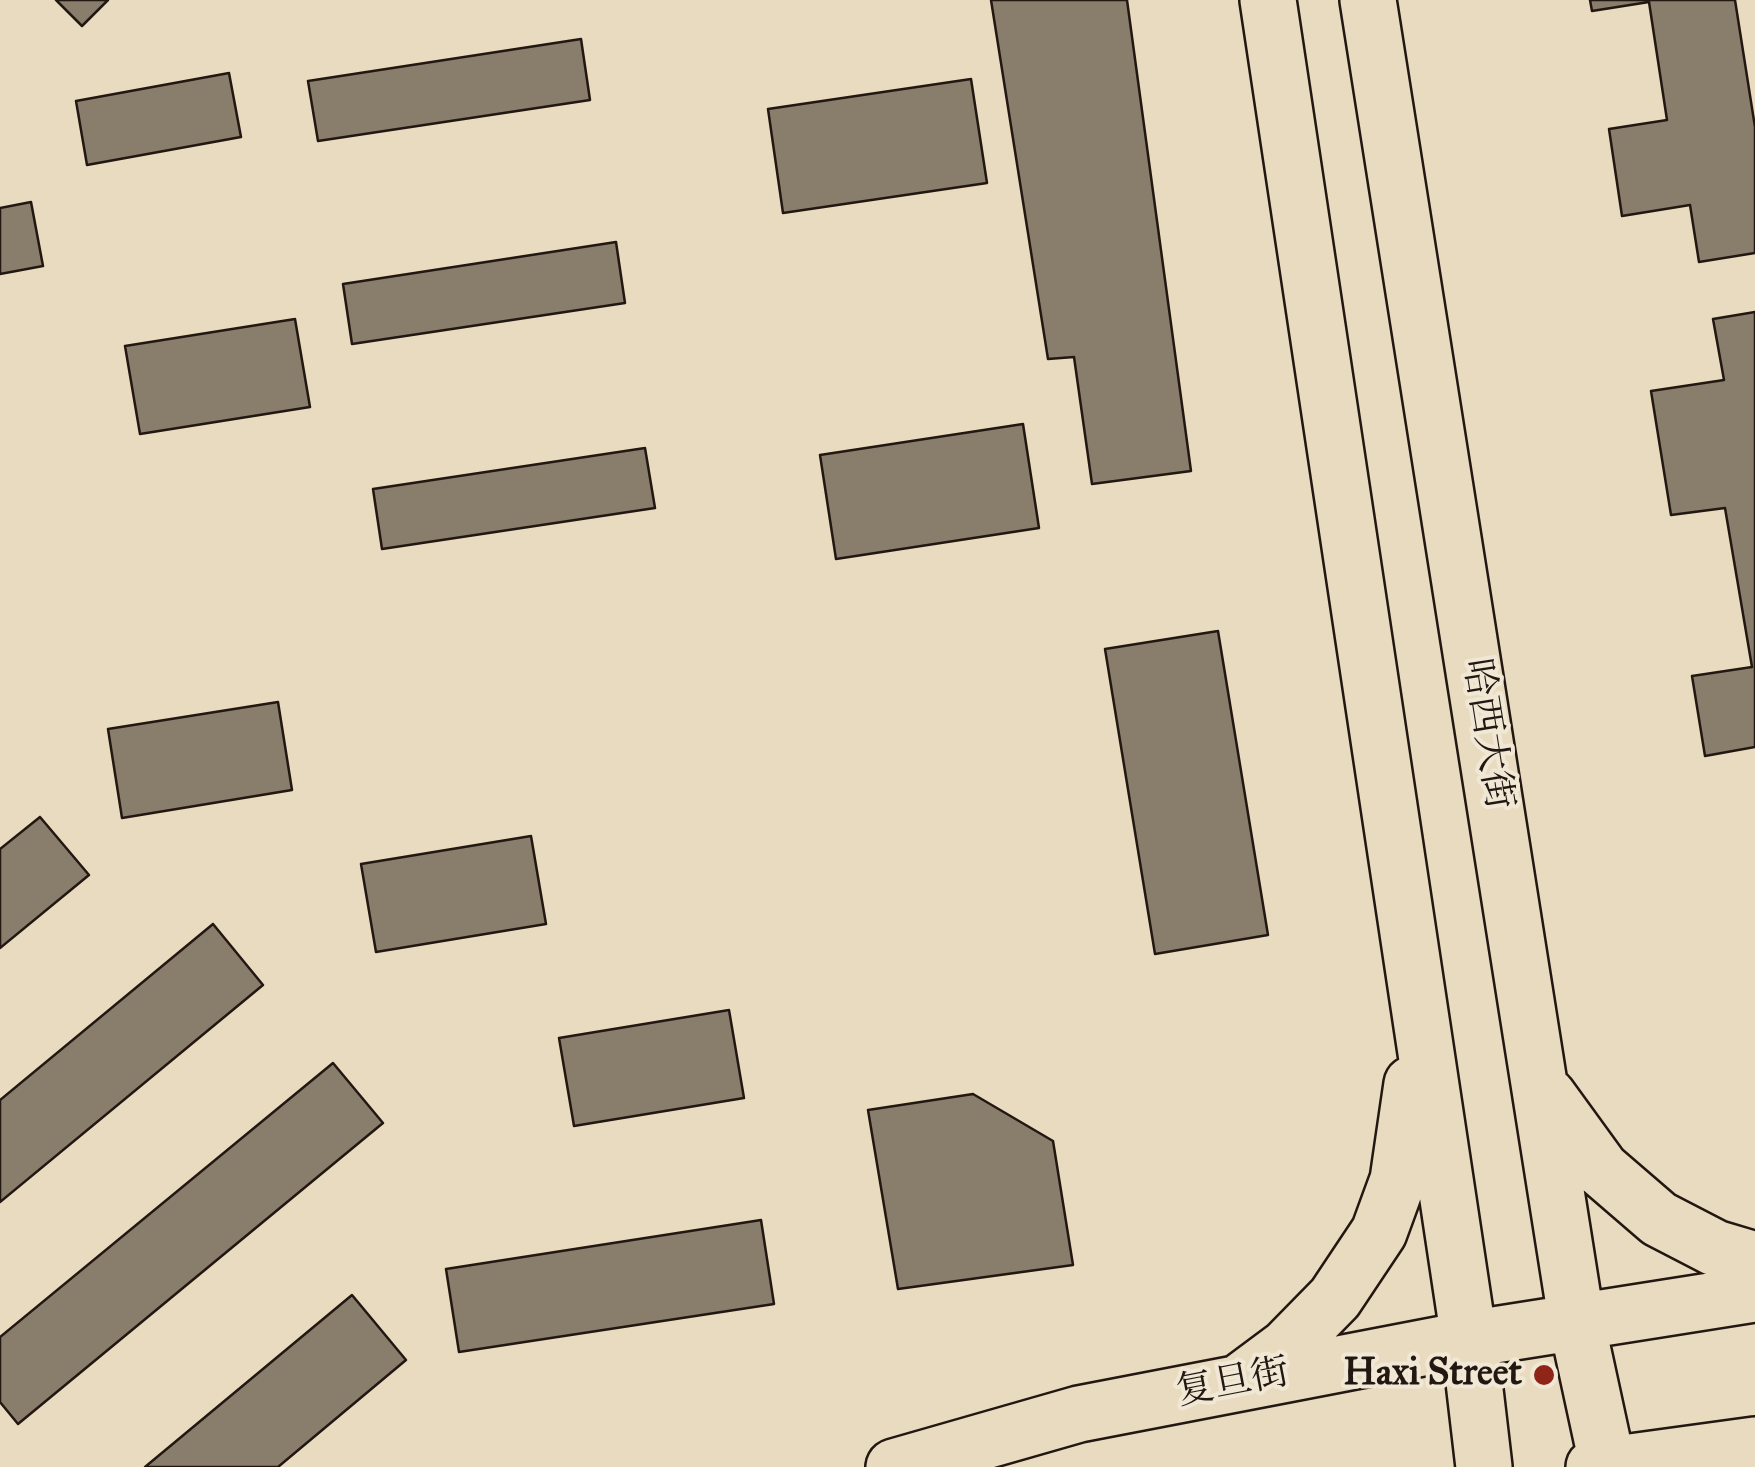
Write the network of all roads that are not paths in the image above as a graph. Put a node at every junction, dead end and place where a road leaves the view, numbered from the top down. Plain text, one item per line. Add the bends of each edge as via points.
1 (1268, 0) edge
2 (1368, 0) edge
3 (1420, 1012) junction
4 (1543, 1089) junction
5 (1755, 1260) edge
6 (1755, 1294) edge
7 (1578, 1324) junction
8 (1468, 1339) junction
9 (1238, 1383) junction
10 (1755, 1444) edge
11 (1603, 1466) edge
12 (894, 1467) edge
13 (1484, 1467) edge

1 - 3 main road
2 - 4 main road, 哈西大街
3 - 8 main road
3 - 9 main road via 1398,1180 1379,1232 1335,1298
4 - 5 main road via 1601,1168 1659,1219
4 - 7 main road, 哈西大街
6 - 7 main road, 复旦街
7 - 8 main road, 复旦街
7 - 11 main road, 哈西大街
8 - 9 main road, 复旦街
8 - 13 main road
9 - 12 main road, 复旦街 via 1079,1414
10 - 11 main road

